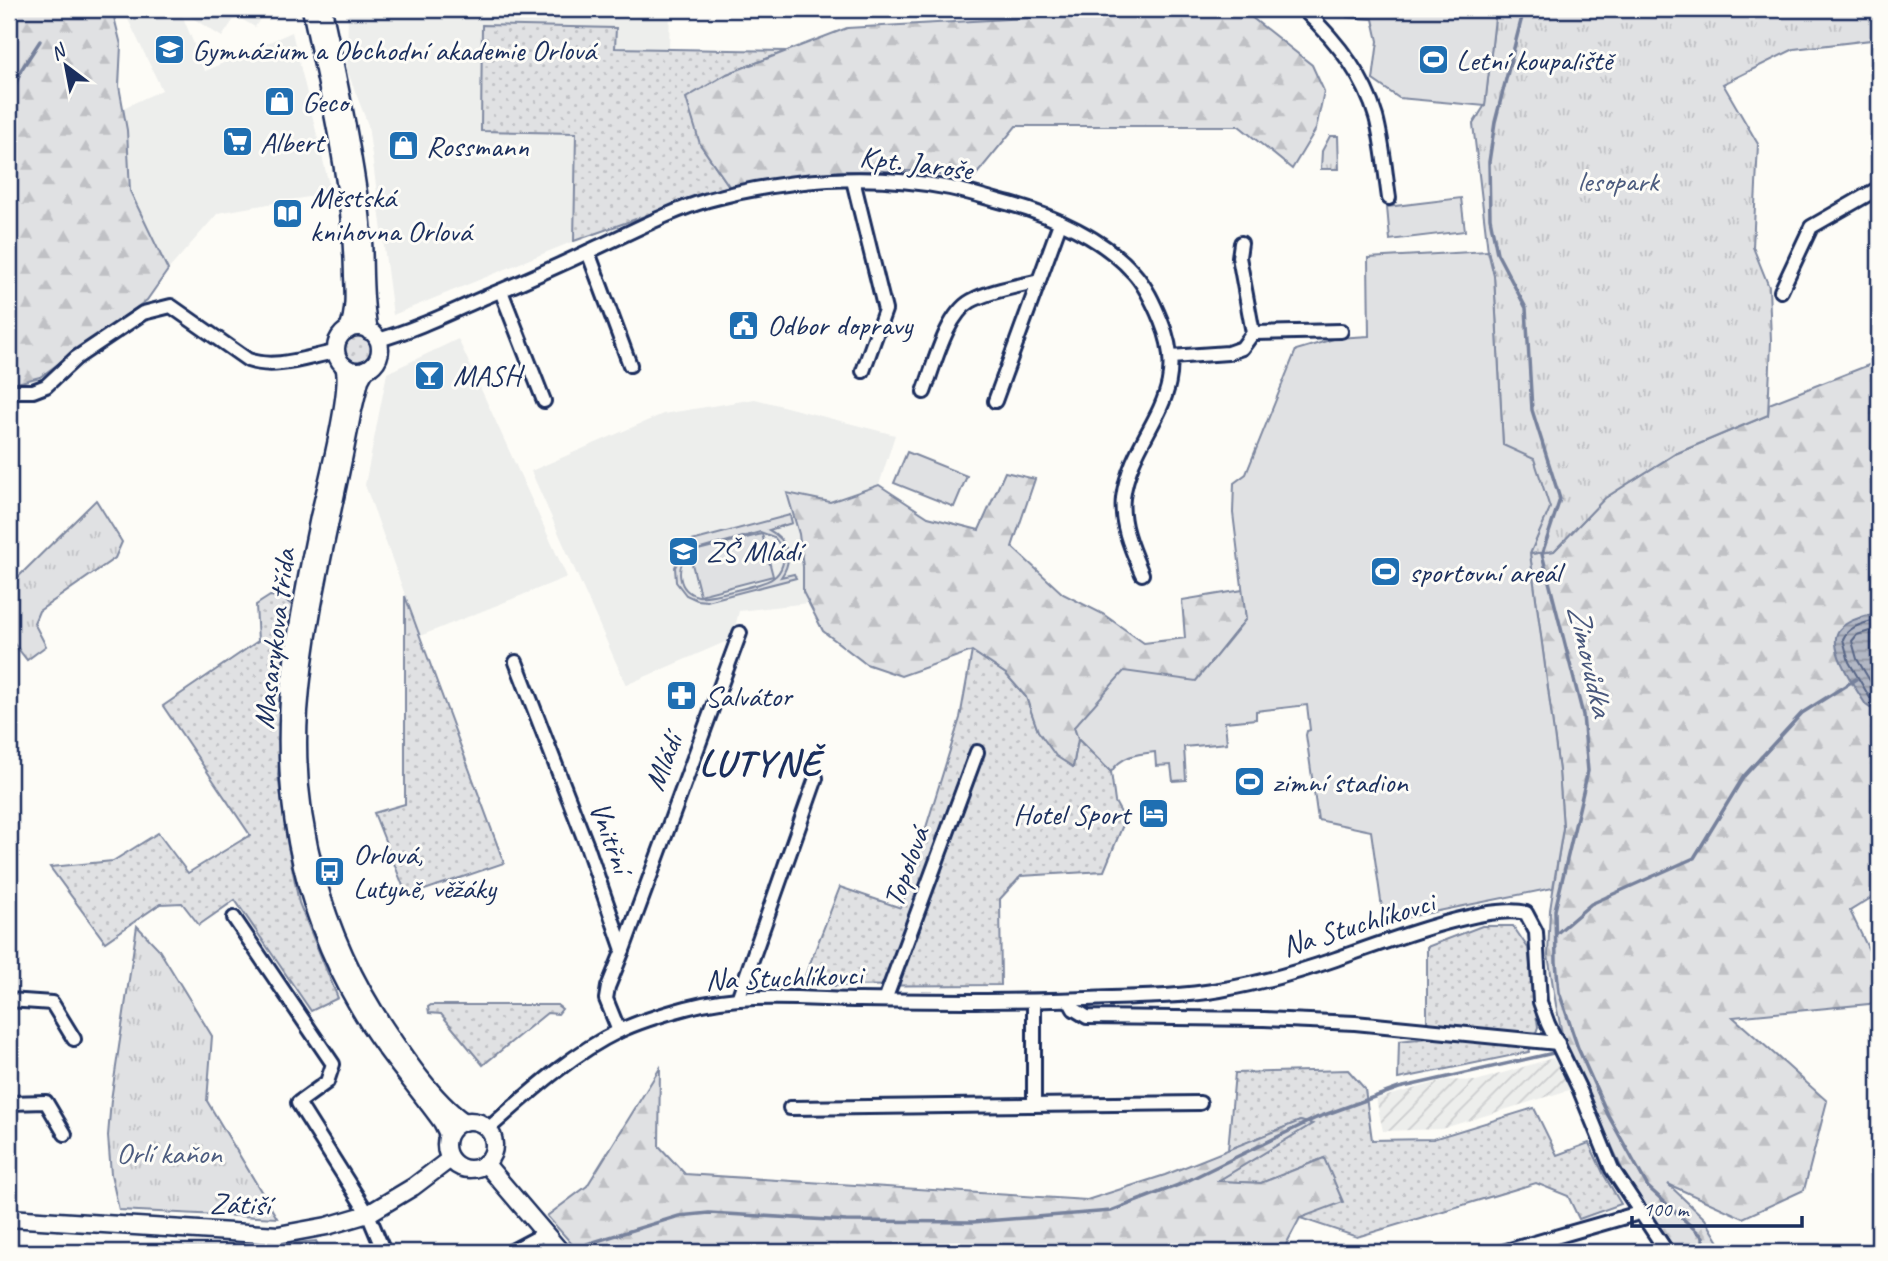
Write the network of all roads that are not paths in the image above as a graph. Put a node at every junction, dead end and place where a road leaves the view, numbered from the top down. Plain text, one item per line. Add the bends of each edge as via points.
1 (311, 9) edge
2 (323, 9) edge
3 (1303, 9) edge
4 (853, 180) junction
5 (1879, 188) edge
6 (1389, 198) dead end
7 (1060, 223) junction
8 (1241, 243) dead end
9 (588, 252) junction
10 (1039, 281) junction
11 (502, 290) junction
12 (1781, 291) dead end
13 (348, 330) junction
14 (1341, 331) dead end
15 (1253, 333) junction
16 (373, 335) junction
17 (1171, 357) junction
18 (340, 359) junction
19 (630, 365) dead end
20 (366, 369) junction
21 (863, 371) dead end
22 (9, 391) edge
23 (924, 392) dead end
24 (544, 401) dead end
25 (995, 401) dead end
26 (1142, 574) dead end
27 (740, 633) dead end
28 (516, 662) dead end
29 (977, 752) dead end
30 (816, 778) dead end
31 (234, 918) dead end
32 (624, 950) junction
33 (738, 999) junction
34 (9, 1000) edge
35 (885, 1000) junction
36 (1069, 1000) junction
37 (1034, 1001) junction
38 (619, 1031) junction
39 (74, 1039) dead end
40 (1558, 1043) junction
41 (1200, 1102) dead end
42 (9, 1103) edge
43 (1034, 1105) junction
44 (790, 1108) dead end
45 (463, 1121) junction
46 (488, 1129) junction
47 (65, 1134) dead end
48 (448, 1134) junction
49 (450, 1159) junction
50 (485, 1163) junction
51 (368, 1213) junction
52 (1639, 1213) junction
53 (9, 1218) edge
54 (546, 1233) junction
55 (384, 1252) edge
56 (510, 1252) edge
57 (562, 1252) edge
58 (1503, 1252) edge
59 (1667, 1252) edge

1 - 13 street via 353,242 354,294
2 - 16 street via 351,145 364,241 365,312
3 - 6 street via 1325,29 1362,83 1378,128
4 - 7 street, Kpt. Jaroše via 949,188 1028,209
4 - 9 street, Kpt. Jaroše via 765,188 707,201
4 - 21 street via 885,310
5 - 12 street via 1811,227
7 - 10 street
7 - 17 street, Kpt. Jaroše via 1111,250 1134,272 1162,324
8 - 15 street via 1239,257
9 - 11 street, Kpt. Jaroše
9 - 19 street
10 - 23 street via 972,300 960,309 948,327
10 - 25 street
11 - 16 street, Kpt. Jaroše via 413,329
11 - 24 street
13 - 16 street via 359,328
13 - 18 street via 339,338
14 - 15 street
15 - 17 street via 1242,348 1228,353
16 - 20 street via 380,349 378,359
17 - 26 street, Kpt. Jaroše via 1167,393 1127,477 1123,500 1123,520
18 - 20 street via 353,371
18 - 22 street via 258,364 171,306 143,313 76,358 46,386
18 - 48 street, Masarykova třída via 346,379 342,411 292,668 291,805 305,882 335,961 368,1022
20 - 45 street, Masarykova třída via 352,414 303,674 299,737 303,811 321,895 351,970 398,1046 445,1106
27 - 32 street, Mládí
28 - 32 street, Vnitřní
29 - 35 street, Topolová
30 - 33 street
31 - 51 street via 333,1065 327,1082 298,1103
32 - 38 street via 606,999
33 - 35 street, Na Stuchlíkovci
33 - 38 street, Na Stuchlíkovci via 687,1008
34 - 39 street via 52,1003
35 - 37 street, Na Stuchlíkovci
36 - 37 street, Na Stuchlíkovci
36 - 40 street via 1087,1017 1355,1023
36 - 40 street, Na Stuchlíkovci via 1176,995 1258,982 1376,943 1516,910 1526,913 1536,932 1540,1002
37 - 43 street
38 - 46 street, Na Stuchlíkovci via 584,1052
40 - 52 street, Na Stuchlíkovci via 1612,1169
41 - 43 street
42 - 47 street via 46,1102
43 - 44 street
45 - 46 street
45 - 48 street
46 - 50 street via 494,1143
48 - 49 street
49 - 50 street via 463,1168
49 - 51 street, Zátiší
50 - 54 street
51 - 53 street, Zátiší via 278,1235
51 - 55 street
52 - 58 street
52 - 59 street, Na Stuchlíkovci
54 - 56 street
54 - 57 street

